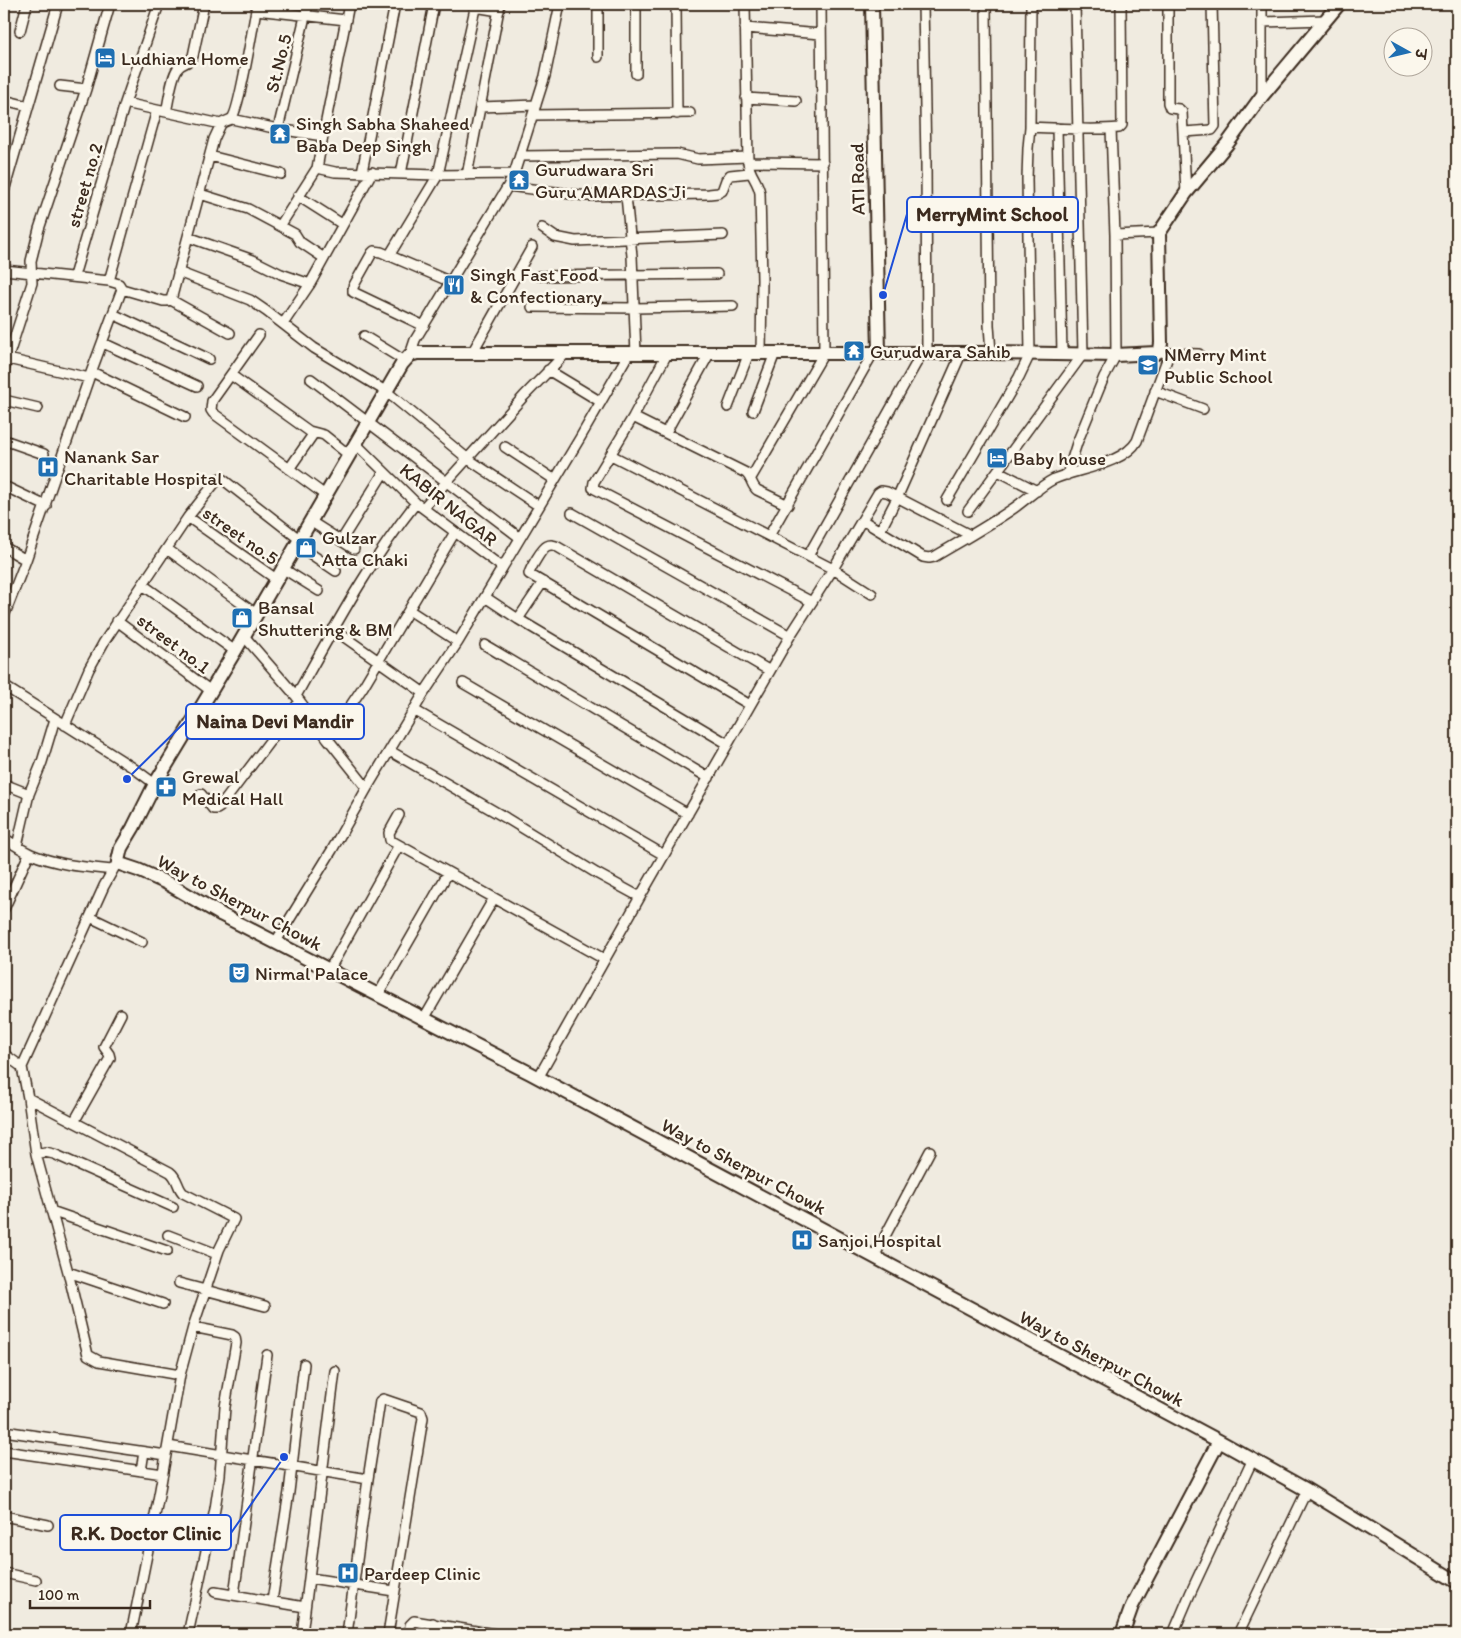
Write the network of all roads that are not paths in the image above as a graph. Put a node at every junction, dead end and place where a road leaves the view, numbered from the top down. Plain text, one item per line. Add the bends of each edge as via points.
1 (27, 4) edge
2 (58, 4) edge
3 (110, 4) edge
4 (159, 4) edge
5 (204, 4) edge
6 (308, 4) edge
7 (349, 4) edge
8 (395, 4) edge
9 (434, 4) edge
10 (560, 4) edge
11 (598, 4) edge
12 (636, 4) edge
13 (676, 4) edge
14 (745, 4) edge
15 (821, 4) edge
16 (872, 4) edge
17 (923, 4) edge
18 (986, 4) edge
19 (1031, 4) edge
20 (1076, 4) edge
21 (1122, 4) edge
22 (1168, 4) edge
23 (1212, 4) edge
24 (1262, 4) edge
25 (1339, 4) edge
26 (475, 6) edge
27 (257, 7) edge
28 (499, 7) edge
29 (306, 15) junction
30 (346, 20) junction
31 (1325, 20) junction
32 (1262, 22) junction
33 (745, 28) junction
34 (20, 31) dead end
35 (821, 34) junction
36 (598, 57) dead end
37 (636, 74) dead end
38 (60, 86) dead end
39 (86, 89) junction
40 (1262, 96) junction
41 (746, 98) junction
42 (4, 100) edge
43 (796, 101) dead end
44 (125, 103) junction
45 (536, 105) junction
46 (28, 106) junction
47 (480, 107) junction
48 (162, 111) junction
49 (690, 113) dead end
50 (677, 114) junction
51 (533, 115) junction
52 (232, 118) junction
53 (221, 124) junction
54 (1030, 127) junction
55 (1057, 128) junction
56 (278, 129) junction
57 (1078, 129) junction
58 (1111, 129) junction
59 (1184, 132) junction
60 (323, 136) junction
61 (210, 156) junction
62 (520, 156) junction
63 (748, 160) junction
64 (823, 163) junction
65 (316, 168) junction
66 (367, 172) junction
67 (749, 173) junction
68 (281, 174) dead end
69 (400, 174) junction
70 (514, 174) junction
71 (438, 175) junction
72 (467, 175) junction
73 (508, 186) junction
74 (4, 191) edge
75 (1186, 193) junction
76 (200, 194) junction
77 (298, 196) junction
78 (626, 196) junction
79 (342, 224) junction
80 (280, 226) junction
81 (542, 228) dead end
82 (1159, 233) junction
83 (723, 235) dead end
84 (1116, 235) junction
85 (188, 236) junction
86 (630, 239) junction
87 (532, 247) dead end
88 (389, 256) junction
89 (324, 258) junction
90 (4, 270) edge
91 (178, 272) junction
92 (32, 273) junction
93 (717, 274) dead end
94 (633, 275) junction
95 (74, 276) junction
96 (539, 276) dead end
97 (109, 281) junction
98 (451, 282) junction
99 (310, 284) junction
100 (122, 289) junction
101 (171, 300) junction
102 (733, 306) dead end
103 (532, 307) dead end
104 (635, 308) junction
105 (113, 314) junction
106 (283, 324) junction
107 (424, 326) junction
108 (230, 333) dead end
109 (258, 335) dead end
110 (364, 336) dead end
111 (103, 343) junction
112 (472, 353) junction
113 (566, 353) junction
114 (755, 353) junction
115 (775, 353) junction
116 (824, 353) junction
117 (876, 353) junction
118 (924, 353) junction
119 (991, 353) junction
120 (1163, 353) junction
121 (632, 354) junction
122 (667, 354) junction
123 (709, 354) junction
124 (961, 354) junction
125 (1030, 354) junction
126 (1062, 354) junction
127 (1083, 354) junction
128 (1199, 354) dead end
129 (1116, 355) junction
130 (408, 358) junction
131 (8, 359) junction
132 (209, 359) dead end
133 (4, 369) edge
134 (548, 370) junction
135 (90, 375) junction
136 (231, 375) junction
137 (311, 379) dead end
138 (197, 386) dead end
139 (1155, 391) junction
140 (387, 392) junction
141 (4, 400) edge
142 (601, 402) junction
143 (728, 407) dead end
144 (38, 408) dead end
145 (1203, 409) dead end
146 (753, 411) dead end
147 (185, 417) dead end
148 (633, 417) junction
149 (368, 422) junction
150 (666, 432) junction
151 (314, 433) junction
152 (4, 440) edge
153 (505, 447) dead end
154 (352, 450) junction
155 (44, 454) dead end
156 (611, 455) junction
157 (468, 459) junction
158 (289, 469) junction
159 (998, 471) junction
160 (384, 472) junction
161 (1067, 475) junction
162 (751, 478) junction
163 (555, 480) junction
164 (445, 482) junction
165 (4, 486) edge
166 (1037, 491) junction
167 (325, 495) junction
168 (898, 498) junction
169 (947, 500) dead end
170 (788, 504) junction
171 (46, 506) junction
172 (419, 506) junction
173 (539, 506) junction
174 (968, 511) dead end
175 (572, 513) dead end
176 (188, 517) junction
177 (862, 520) junction
178 (310, 521) junction
179 (455, 532) junction
180 (880, 532) junction
181 (970, 535) junction
182 (770, 536) junction
183 (519, 537) junction
184 (341, 541) junction
185 (297, 542) junction
186 (4, 547) edge
187 (167, 549) junction
188 (354, 549) dead end
189 (808, 556) junction
190 (26, 560) junction
191 (502, 567) junction
192 (282, 568) junction
193 (833, 569) junction
194 (336, 571) dead end
195 (276, 579) junction
196 (543, 582) junction
197 (143, 585) junction
198 (319, 591) dead end
199 (872, 594) dead end
200 (485, 597) junction
201 (812, 602) junction
202 (409, 610) junction
203 (5, 611) edge
204 (256, 614) junction
205 (518, 619) junction
206 (117, 621) junction
207 (333, 629) junction
208 (244, 636) junction
209 (790, 636) junction
210 (458, 642) junction
211 (485, 645) dead end
212 (235, 651) junction
213 (378, 661) junction
214 (770, 671) junction
215 (463, 683) dead end
216 (4, 686) edge
217 (211, 691) junction
218 (424, 693) junction
219 (298, 698) junction
220 (750, 705) junction
221 (414, 710) junction
222 (55, 719) junction
223 (65, 725) junction
224 (328, 739) junction
225 (728, 744) junction
226 (390, 751) junction
227 (709, 778) junction
228 (4, 784) edge
229 (155, 784) junction
230 (367, 788) junction
231 (30, 794) junction
232 (201, 794) dead end
233 (688, 814) junction
234 (399, 815) dead end
235 (4, 838) edge
236 (399, 845) junction
237 (17, 846) junction
238 (29, 854) junction
239 (664, 855) junction
240 (115, 865) junction
241 (448, 873) junction
242 (640, 897) junction
243 (494, 898) junction
244 (4, 909) edge
245 (90, 917) junction
246 (142, 942) dead end
247 (275, 942) junction
248 (604, 959) junction
249 (328, 970) junction
250 (378, 995) junction
251 (121, 1014) dead end
252 (424, 1019) junction
253 (4, 1054) edge
254 (22, 1067) junction
255 (538, 1078) junction
256 (28, 1098) junction
257 (74, 1122) junction
258 (930, 1151) dead end
259 (36, 1154) junction
260 (173, 1207) dead end
261 (51, 1211) junction
262 (168, 1235) dead end
263 (167, 1251) dead end
264 (217, 1254) junction
265 (874, 1257) junction
266 (68, 1272) junction
267 (180, 1283) dead end
268 (206, 1290) junction
269 (163, 1304) dead end
270 (265, 1306) dead end
271 (193, 1327) junction
272 (267, 1355) dead end
273 (304, 1364) dead end
274 (334, 1371) dead end
275 (180, 1375) junction
276 (4, 1431) edge
277 (1218, 1441) junction
278 (4, 1451) edge
279 (167, 1451) junction
280 (144, 1452) junction
281 (222, 1455) junction
282 (253, 1461) junction
283 (1252, 1461) junction
284 (292, 1467) junction
285 (141, 1471) junction
286 (322, 1471) junction
287 (163, 1474) junction
288 (368, 1479) junction
289 (1307, 1490) junction
290 (4, 1516) edge
291 (48, 1525) dead end
292 (4, 1573) edge
293 (310, 1578) junction
294 (36, 1580) dead end
295 (1457, 1582) edge
296 (353, 1584) junction
297 (394, 1591) junction
298 (215, 1592) dead end
299 (234, 1594) junction
300 (272, 1601) junction
301 (305, 1607) junction
302 (433, 1623) junction
303 (467, 1632) edge
304 (131, 1634) edge
305 (188, 1634) edge
306 (302, 1634) edge
307 (347, 1634) edge
308 (388, 1634) edge
309 (409, 1634) edge
310 (432, 1634) edge
311 (495, 1634) edge
312 (1122, 1634) edge
313 (1173, 1634) edge
314 (1238, 1634) edge

1 - 34 street
2 - 46 street
3 - 39 street
4 - 44 street, street no.2
5 - 48 street via 193,56 174,74
6 - 29 street, St.No.5
7 - 30 street
8 - 66 street
9 - 69 street
10 - 45 street
11 - 36 street
12 - 37 street
13 - 50 street
14 - 33 street
15 - 35 street
16 - 117 street, ATI Road
17 - 118 street via 926,161
18 - 119 street
19 - 54 street
20 - 57 street
21 - 58 street via 1123,120 1120,128
22 - 59 street via 1168,103 1170,108 1181,111
23 - 59 street via 1215,126 1212,130
24 - 32 street
25 - 31 street
26 - 28 street
26 - 71 street
27 - 29 street
27 - 52 street
28 - 47 street
29 - 30 street
29 - 56 street, St.No.5
30 - 60 street
31 - 32 street
31 - 40 street
32 - 40 street
33 - 35 street
33 - 41 street
35 - 64 street
38 - 39 street
39 - 92 street via 39,229 31,261
40 - 75 street
41 - 43 street
41 - 63 street
42 - 46 street
44 - 48 street
44 - 95 street, street no.2
45 - 47 street
45 - 51 street
46 - 74 street
47 - 72 street
48 - 53 street
48 - 97 street
49 - 50 street
50 - 51 street
51 - 62 street
52 - 53 street
52 - 56 street
53 - 61 street
54 - 55 street
54 - 125 street via 1027,179
55 - 57 street
55 - 126 street
56 - 60 street
57 - 58 street
57 - 127 street
58 - 84 street
59 - 75 street
60 - 65 street
61 - 68 street
61 - 76 street
62 - 63 street via 677,154 703,159
62 - 70 street
63 - 64 street
63 - 67 street
64 - 116 street
65 - 66 street via 335,172
65 - 77 street
66 - 69 street
66 - 79 street
67 - 78 street via 730,175 718,193
67 - 114 street via 760,193 762,280
69 - 71 street
70 - 72 street
70 - 73 street
71 - 72 street
71 - 88 street
73 - 78 street via 587,196
73 - 98 street
75 - 82 street
76 - 80 street via 248,210
76 - 85 street
77 - 79 street
77 - 80 street
78 - 86 street
79 - 89 street
80 - 89 street
81 - 86 street via 556,237 569,240
82 - 84 street
82 - 120 street via 1160,350
83 - 86 street
84 - 129 street
85 - 91 street
85 - 99 street
86 - 94 street
87 - 112 street
88 - 98 street
88 - 107 street via 377,251 372,253 353,287 354,292
89 - 99 street
90 - 92 street
91 - 101 street
91 - 106 street via 250,300
92 - 95 street
92 - 131 street via 32,284
93 - 94 street
94 - 96 street
94 - 104 street
95 - 97 street
97 - 100 street via 119,284
98 - 107 street
99 - 106 street
100 - 101 street
100 - 105 street
101 - 108 street
102 - 104 street
103 - 104 street
104 - 121 street
105 - 111 street
105 - 132 street
106 - 140 street via 314,348
107 - 130 street
109 - 136 street
110 - 130 street
111 - 135 street
111 - 138 street
112 - 113 street
112 - 130 street via 417,353
113 - 121 street
113 - 134 street
114 - 115 street
114 - 123 street
114 - 143 street
115 - 116 street
115 - 146 street
116 - 117 street
116 - 162 street
117 - 118 street
117 - 170 street
118 - 124 street
118 - 189 street
119 - 124 street
119 - 125 street
120 - 128 street
120 - 129 street
120 - 139 street
121 - 122 street
121 - 142 street
122 - 123 street
122 - 148 street
123 - 150 street
124 - 168 street
125 - 126 street
125 - 169 street
126 - 127 street
127 - 129 street
127 - 159 street
129 - 161 street via 1104,376
130 - 140 street
131 - 133 street
131 - 135 street
134 - 142 street
134 - 157 street
135 - 147 street
135 - 171 street
136 - 151 street, KABIR NAGAR
136 - 158 street via 212,401 213,414
137 - 149 street
139 - 145 street
139 - 161 street via 1132,450 1096,467
140 - 149 street
140 - 157 street
141 - 144 street
142 - 163 street
148 - 150 street
148 - 156 street
149 - 154 street
149 - 164 street
150 - 162 street
151 - 154 street, KABIR NAGAR
151 - 158 street
152 - 155 street
153 - 163 street
154 - 160 street, KABIR NAGAR
154 - 167 street
156 - 182 street
156 - 201 street via 593,484 595,489
157 - 164 street
157 - 173 street
158 - 167 street
159 - 166 street
159 - 174 street
160 - 172 street, KABIR NAGAR
160 - 184 street
161 - 166 street via 1050,481
162 - 170 street via 754,488
163 - 173 street
164 - 172 street
164 - 183 street
165 - 171 street
166 - 181 street
167 - 178 street
168 - 177 street via 880,492
168 - 180 street
168 - 181 street
170 - 182 street
171 - 190 street
172 - 179 street, KABIR NAGAR
172 - 207 street via 384,545
173 - 183 street
175 - 209 street
176 - 185 street via 216,480 221,478
176 - 187 street
176 - 195 street, street no.5
177 - 180 street
177 - 193 street
178 - 184 street
178 - 185 street
179 - 191 street, KABIR NAGAR
179 - 202 street
180 - 181 street via 929,558
182 - 189 street
183 - 191 street
184 - 188 street
185 - 192 street
185 - 194 street
186 - 190 street
187 - 197 street
187 - 204 street
189 - 193 street
190 - 203 street
191 - 200 street
192 - 195 street
192 - 198 street
193 - 199 street
193 - 201 street
195 - 204 street
196 - 205 street
196 - 214 street via 529,571 546,547 552,545
196 - 220 street
197 - 206 street
197 - 212 street
200 - 205 street
200 - 210 street
201 - 209 street
202 - 210 street
202 - 213 street
204 - 208 street
205 - 225 street
206 - 217 street, street no.1
206 - 223 street via 89,669
207 - 213 street
207 - 219 street
208 - 212 street
208 - 219 street
209 - 214 street
210 - 218 street
211 - 227 street
212 - 217 street
213 - 218 street
213 - 224 street
214 - 220 street
215 - 233 street
216 - 222 street
217 - 229 street
218 - 221 street
219 - 224 street
219 - 232 street via 217,809 213,809
220 - 225 street
221 - 226 street
221 - 239 street
222 - 223 street
222 - 231 street
223 - 229 street
224 - 230 street
225 - 227 street
226 - 230 street
226 - 242 street
227 - 233 street
228 - 231 street
229 - 240 street
230 - 247 street
231 - 237 street
233 - 239 street
234 - 236 street via 389,833 390,840
235 - 237 street
236 - 241 street
236 - 249 street
237 - 238 street
238 - 240 street via 62,864
238 - 244 street
239 - 242 street
240 - 245 street
240 - 247 street, Way to Sherpur Chowk via 138,870 167,883
241 - 243 street
241 - 250 street
242 - 248 street
243 - 248 street
243 - 252 street
245 - 246 street
245 - 254 street
247 - 249 street, Way to Sherpur Chowk
248 - 255 street
249 - 250 street, Way to Sherpur Chowk
250 - 252 street, Way to Sherpur Chowk
251 - 257 street via 104,1047 110,1058
252 - 255 street, Way to Sherpur Chowk
253 - 254 street
254 - 256 street
255 - 265 street, Way to Sherpur Chowk
256 - 257 street
256 - 259 street
257 - 264 street via 170,1172 184,1193 234,1220
258 - 265 street
259 - 260 street via 54,1154
259 - 261 street
261 - 263 street
261 - 266 street
262 - 264 street
264 - 268 street
265 - 277 street, Way to Sherpur Chowk
266 - 269 street
266 - 275 street via 88,1355 99,1361
267 - 268 street
268 - 270 street
268 - 271 street
271 - 275 street
271 - 281 street via 232,1335 236,1339 225,1407
272 - 282 street
273 - 284 street
274 - 286 street
275 - 279 street
276 - 280 street
277 - 283 street, Way to Sherpur Chowk
277 - 312 street via 1132,1606
278 - 285 street
279 - 280 street
279 - 281 street
279 - 287 street
280 - 285 street
281 - 282 street
281 - 305 street via 215,1509
282 - 284 street
282 - 299 street
283 - 289 street, Way to Sherpur Chowk
283 - 313 street
284 - 286 street
284 - 300 street
285 - 287 street
286 - 288 street
286 - 293 street
287 - 304 street
288 - 296 street
288 - 297 street via 381,1400 421,1412 423,1418
289 - 295 street, Way to Sherpur Chowk
289 - 314 street
290 - 291 street
292 - 294 street
293 - 296 street
293 - 301 street
296 - 297 street
296 - 307 street
297 - 308 street
298 - 299 street
299 - 300 street
300 - 301 street
301 - 306 street
302 - 303 street
302 - 309 street via 413,1621
302 - 310 street
303 - 311 street

